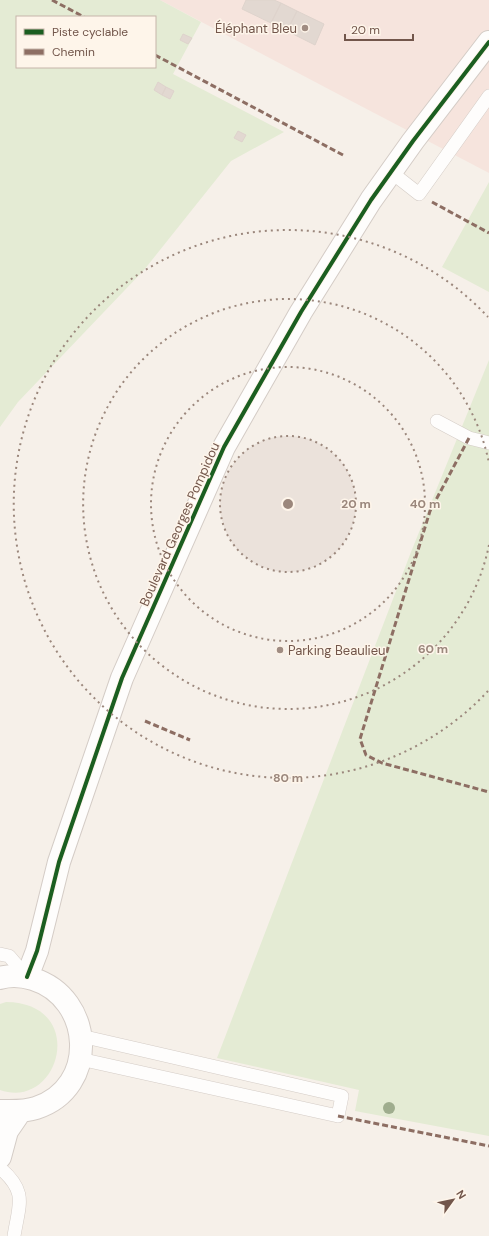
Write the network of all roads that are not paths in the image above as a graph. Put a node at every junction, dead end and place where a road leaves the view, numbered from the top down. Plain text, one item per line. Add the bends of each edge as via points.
1 (489, 42) edge
2 (489, 96) edge
3 (391, 172) junction
4 (437, 421) dead end
5 (489, 442) edge
6 (0, 954) edge
7 (27, 977) junction
8 (0, 978) edge
9 (81, 1036) junction
10 (80, 1059) junction
11 (10, 1111) edge
12 (0, 1157) edge
13 (0, 1168) edge
14 (14, 1236) edge

1 - 3 street, Boulevard Georges Pompidou
2 - 3 lane via 419,194
3 - 7 street, Boulevard Georges Pompidou via 297,319 224,447 190,520 111,708 59,862 37,951
4 - 5 lane via 469,438
6 - 7 lane via 9,956
7 - 8 street
7 - 9 street via 55,990 66,1001 74,1014
9 - 10 street
9 - 10 lane via 342,1096 338,1116
10 - 11 street via 75,1075 65,1089 52,1100 37,1108
11 - 12 street
13 - 14 lane via 17,1186 20,1194

